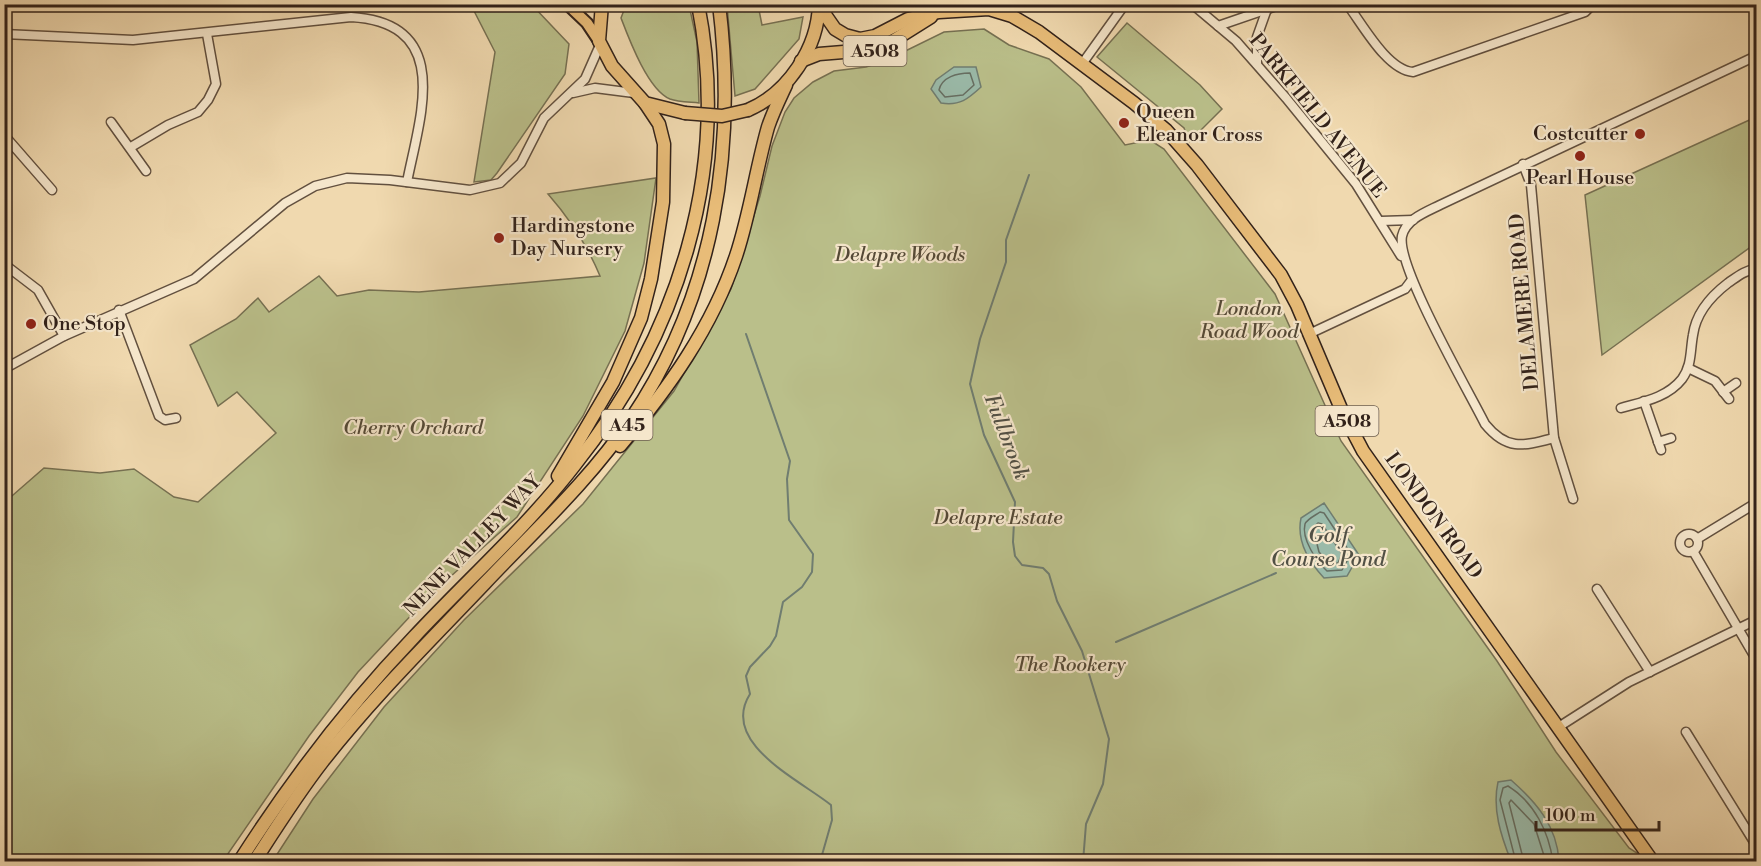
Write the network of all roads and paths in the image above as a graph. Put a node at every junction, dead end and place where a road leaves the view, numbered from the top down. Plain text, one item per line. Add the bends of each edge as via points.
1 (567, 4) edge
2 (602, 4) edge
3 (698, 4) edge
4 (718, 4) edge
5 (1125, 4) edge
6 (1192, 4) edge
7 (1282, 4) edge
8 (1347, 4) edge
9 (1593, 4) edge
10 (819, 5) edge
11 (1270, 7) edge
12 (942, 9) edge
13 (1218, 26) junction
14 (4, 34) edge
15 (207, 34) junction
16 (600, 43) junction
17 (1756, 56) edge
18 (801, 61) junction
19 (1082, 64) junction
20 (1258, 66) junction
21 (786, 84) junction
22 (634, 93) junction
23 (568, 96) junction
24 (645, 103) junction
25 (111, 122) dead end
26 (4, 135) edge
27 (131, 147) junction
28 (1523, 164) junction
29 (146, 171) dead end
30 (407, 182) junction
31 (52, 190) dead end
32 (1413, 220) junction
33 (1381, 221) junction
34 (1405, 257) junction
35 (4, 264) edge
36 (1756, 269) edge
37 (1411, 281) junction
38 (119, 310) junction
39 (1309, 334) junction
40 (64, 336) junction
41 (1688, 368) junction
42 (4, 369) edge
43 (1736, 383) dead end
44 (1644, 401) junction
45 (1621, 408) dead end
46 (176, 418) dead end
47 (1554, 438) junction
48 (1671, 438) dead end
49 (1573, 499) dead end
50 (1756, 503) edge
51 (530, 519) junction
52 (1697, 538) junction
53 (1693, 551) junction
54 (489, 578) junction
55 (1597, 589) dead end
56 (1756, 620) edge
57 (1739, 628) junction
58 (1756, 659) edge
59 (1650, 672) junction
60 (1557, 728) junction
61 (1686, 732) dead end
62 (1756, 845) edge
63 (239, 861) edge
64 (254, 861) edge
65 (1653, 861) edge

1 - 16 main road
2 - 16 highway
3 - 51 highway, NENE VALLEY WAY / A45 via 708,96 705,154 692,232 670,302 638,374 594,440
4 - 54 highway, NENE VALLEY WAY / A45 via 727,98 724,157 704,264 670,350 630,420 588,474
5 - 19 street
6 - 13 street, PARKFIELD AVENUE
7 - 11 street
8 - 9 street via 1391,63 1402,72 1413,72 1585,12
10 - 12 highway, LONDON ROAD / A508 via 835,28 860,39
10 - 18 highway, A508 via 817,25
11 - 13 street
11 - 20 street via 1257,38
12 - 18 highway, LONDON ROAD / A508 via 880,49 819,54
12 - 19 highway, LONDON ROAD / A508 via 989,9 1012,16
13 - 20 street, PARKFIELD AVENUE
14 - 15 street via 133,40
15 - 27 street via 216,84 208,100 198,112
15 - 30 street via 351,17 373,18 391,26 417,53 424,77
16 - 22 highway, A508 via 612,66
16 - 23 street via 585,79
17 - 28 street
18 - 21 highway, A508
19 - 39 highway, LONDON ROAD / A508 via 1166,130 1197,165 1281,275
20 - 33 street, PARKFIELD AVENUE via 1356,184
21 - 24 highway, A508, bridge via 762,104 722,116 685,113
21 - 54 highway via 769,124 735,259 687,358 663,393 550,526
22 - 23 street via 595,88
22 - 24 highway, A508
23 - 30 street via 544,118 521,163 500,183 470,190
24 - 51 highway via 659,124 664,168 656,254 641,318 594,417
25 - 27 street
26 - 31 street
27 - 29 street
28 - 32 street
28 - 47 street, DELAMERE ROAD via 1531,185
30 - 38 street via 347,178 315,186 285,203 194,279
32 - 33 street
32 - 34 street via 1402,237
33 - 34 street, PARKFIELD AVENUE
34 - 37 street
35 - 40 street via 38,290
36 - 41 street via 1744,272 1703,307 1693,332
37 - 39 street via 1405,289
37 - 47 street via 1485,424 1495,436 1507,444
38 - 40 street
38 - 46 street via 159,416 165,420
39 - 60 highway, LONDON ROAD / A508 via 1363,452
40 - 42 street
41 - 43 street via 1715,381 1726,395
41 - 44 street via 1672,388
44 - 45 street
44 - 48 street via 1659,446
47 - 49 street, DELAMERE ROAD
50 - 52 street
51 - 63 highway, NENE VALLEY WAY / A45 via 412,638 370,687 315,753
52 - 53 street
52 - 53 street via 1688,533 1680,542 1683,550
53 - 57 street
54 - 64 highway, NENE VALLEY WAY / A45 via 323,760
55 - 59 street
56 - 57 street
57 - 58 street
57 - 59 street
59 - 60 street
60 - 65 highway, LONDON ROAD / A508
61 - 62 street

